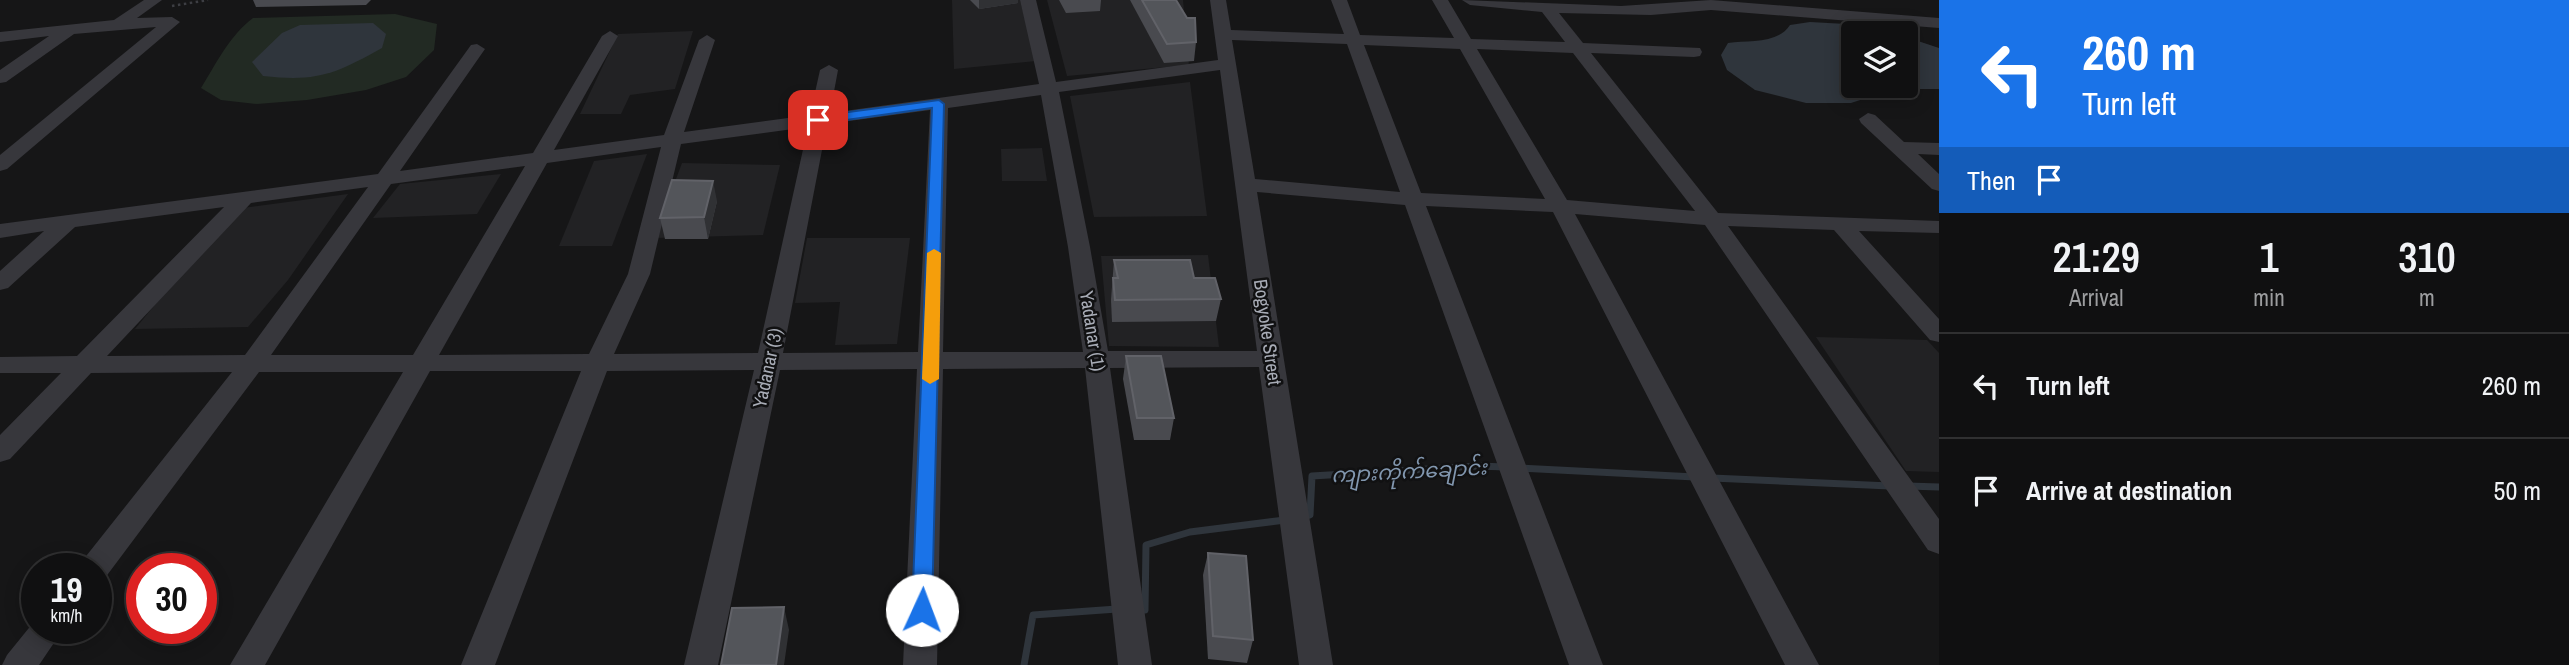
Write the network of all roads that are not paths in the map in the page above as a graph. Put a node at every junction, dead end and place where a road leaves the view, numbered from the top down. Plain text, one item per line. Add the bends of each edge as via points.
1 (154, 0) edge
2 (1028, 0) edge
3 (1218, 0) edge
4 (1339, 0) edge
5 (1440, 0) edge
6 (1470, 0) edge
7 (1547, 8) junction
8 (1939, 23) edge
9 (118, 24) junction
10 (72, 28) junction
11 (610, 36) dead end
12 (1225, 36) junction
13 (0, 37) edge
14 (707, 40) dead end
15 (1354, 40) junction
16 (1465, 45) junction
17 (1578, 48) junction
18 (477, 49) dead end
19 (1694, 52) dead end
20 (1229, 64) junction
21 (829, 70) dead end
22 (0, 78) edge
23 (1051, 89) junction
24 (939, 104) junction
25 (1868, 119) dead end
26 (818, 120) junction
27 (672, 140) junction
28 (1898, 148) junction
29 (1939, 149) edge
30 (540, 158) junction
31 (0, 165) edge
32 (387, 178) junction
33 (1247, 185) junction
34 (1939, 185) edge
35 (244, 197) junction
36 (1411, 198) junction
37 (1560, 206) junction
38 (1712, 219) junction
39 (69, 221) junction
40 (1840, 223) junction
41 (1939, 227) edge
42 (0, 230) edge
43 (0, 284) edge
44 (1939, 334) edge
45 (1272, 359) junction
46 (1098, 360) junction
47 (931, 361) junction
48 (769, 362) junction
49 (421, 363) junction
50 (597, 363) junction
51 (252, 364) junction
52 (0, 365) edge
53 (81, 365) junction
54 (0, 452) edge
55 (1939, 542) edge
56 (106, 553) edge
57 (35, 644) edge
58 (19, 665) edge
59 (247, 665) edge
60 (478, 665) edge
61 (701, 665) edge
62 (920, 665) edge
63 (1135, 665) edge
64 (1315, 665) edge
65 (1586, 665) edge
66 (1802, 665) edge

1 - 9 street
2 - 23 street, Yadanar (1)
3 - 12 street, Bogyoke Street
4 - 15 street
5 - 16 street
6 - 7 street
7 - 8 street via 1677,10 1711,5
7 - 17 street
9 - 10 street
9 - 31 street via 172,22
10 - 13 street
10 - 22 street
11 - 30 street
12 - 15 street
12 - 20 street, Bogyoke Street
14 - 27 street
15 - 16 street
15 - 36 street
16 - 17 street
16 - 37 street
17 - 19 street
17 - 38 street
18 - 32 street
20 - 23 street
20 - 33 street, Bogyoke Street
21 - 26 street, Yadanar (3)
23 - 24 street
23 - 46 street, Yadanar (1)
24 - 26 street
24 - 47 street
25 - 28 street
26 - 27 street
26 - 48 street, Yadanar (3)
27 - 30 street
27 - 50 street via 639,274
28 - 29 street
28 - 34 street
30 - 32 street
30 - 49 street
32 - 35 street
32 - 51 street
33 - 36 street
33 - 45 street, Bogyoke Street
35 - 39 street
35 - 53 street
36 - 37 street
36 - 65 street
37 - 38 street
37 - 66 street
38 - 40 street
38 - 55 street
39 - 42 street
39 - 43 street
40 - 41 street
40 - 44 street
45 - 46 street
45 - 64 street, Bogyoke Street
46 - 47 street
46 - 63 street, Yadanar (1)
47 - 48 street
47 - 62 street
48 - 50 street
48 - 61 street, Yadanar (3)
49 - 50 street
49 - 51 street
49 - 59 street
50 - 60 street
51 - 53 street
51 - 56 street
52 - 53 street
53 - 54 street
57 - 58 street

